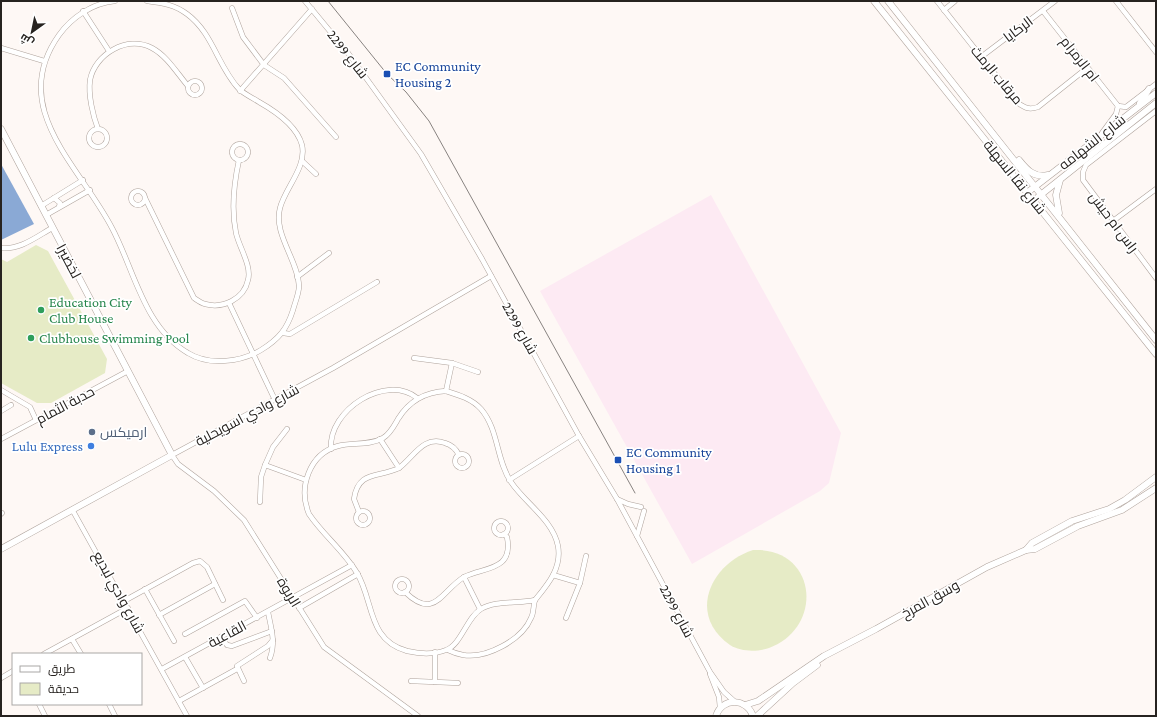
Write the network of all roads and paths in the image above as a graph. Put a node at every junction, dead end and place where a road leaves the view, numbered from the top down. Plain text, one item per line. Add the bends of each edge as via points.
1 (115, 1) edge
2 (147, 1) edge
3 (305, 1) edge
4 (874, 1) edge
5 (888, 1) edge
6 (937, 1) edge
7 (955, 1) edge
8 (1055, 1) edge
9 (1116, 1) edge
10 (170, 2) edge
11 (232, 8) dead end
12 (312, 9) junction
13 (944, 10) junction
14 (83, 11) junction
15 (1042, 11) junction
16 (1, 48) edge
17 (108, 51) junction
18 (1156, 52) edge
19 (982, 57) junction
20 (44, 61) junction
21 (264, 65) junction
22 (1087, 68) junction
23 (189, 84) dead end
24 (1156, 84) edge
25 (1149, 90) junction
26 (240, 91) junction
27 (1156, 92) edge
28 (1156, 104) edge
29 (1118, 106) junction
30 (1138, 107) junction
31 (1156, 110) edge
32 (1144, 114) junction
33 (95, 121) junction
34 (1, 129) edge
35 (98, 129) junction
36 (92, 132) junction
37 (336, 137) dead end
38 (1099, 137) junction
39 (1007, 151) junction
40 (239, 160) dead end
41 (302, 161) junction
42 (316, 174) dead end
43 (1049, 175) junction
44 (1060, 179) junction
45 (83, 180) junction
46 (1035, 186) junction
47 (1086, 186) joint
48 (1156, 189) edge
49 (90, 190) junction
50 (1028, 192) junction
51 (1041, 194) junction
52 (54, 198) junction
53 (145, 198) junction
54 (1034, 200) junction
55 (142, 204) junction
56 (41, 206) junction
57 (60, 207) junction
58 (151, 209) junction
59 (46, 215) junction
60 (1112, 221) junction
61 (1064, 222) junction
62 (52, 228) junction
63 (1, 248) edge
64 (329, 253) dead end
65 (491, 276) junction
66 (297, 277) junction
67 (1156, 278) edge
68 (376, 282) dead end
69 (229, 303) junction
70 (283, 333) junction
71 (1156, 340) edge
72 (254, 354) junction
73 (1156, 354) edge
74 (414, 358) dead end
75 (452, 364) junction
76 (128, 371) junction
77 (478, 372) dead end
78 (1, 390) edge
79 (446, 391) junction
80 (417, 398) junction
81 (275, 400) junction
82 (11, 406) dead end
83 (1, 411) edge
84 (36, 420) junction
85 (287, 429) dead end
86 (580, 436) junction
87 (1, 439) edge
88 (380, 439) junction
89 (331, 448) junction
90 (459, 455) dead end
91 (172, 456) junction
92 (265, 465) junction
93 (399, 468) junction
94 (1156, 478) edge
95 (306, 480) junction
96 (509, 480) junction
97 (1156, 488) edge
98 (616, 499) junction
99 (260, 502) dead end
100 (74, 511) junction
101 (359, 512) dead end
102 (504, 534) dead end
103 (637, 536) junction
104 (1, 549) edge
105 (1026, 550) junction
106 (586, 556) dead end
107 (352, 565) junction
108 (358, 574) junction
109 (553, 575) junction
110 (464, 577) junction
111 (580, 583) junction
112 (215, 584) junction
113 (313, 588) junction
114 (145, 589) junction
115 (405, 592) dead end
116 (317, 597) junction
117 (292, 599) junction
118 (223, 600) dead end
119 (535, 600) junction
120 (124, 601) junction
121 (128, 608) junction
122 (299, 608) junction
123 (480, 609) junction
124 (268, 612) junction
125 (159, 615) junction
126 (257, 618) junction
127 (566, 618) dead end
128 (272, 631) junction
129 (185, 634) dead end
130 (222, 637) junction
131 (72, 638) junction
132 (273, 640) junction
133 (174, 641) dead end
134 (448, 650) junction
135 (836, 651) junction
136 (435, 652) junction
137 (46, 653) edge
138 (80, 653) edge
139 (185, 657) junction
140 (270, 658) dead end
141 (162, 669) junction
142 (237, 669) junction
143 (12, 672) edge
144 (710, 672) junction
145 (1, 678) edge
146 (244, 681) dead end
147 (411, 681) dead end
148 (435, 682) junction
149 (458, 683) dead end
150 (203, 688) junction
151 (179, 701) junction
152 (734, 701) junction
153 (40, 705) edge
154 (110, 705) edge
155 (746, 705) junction
156 (720, 708) junction
157 (46, 716) edge
158 (115, 716) edge
159 (187, 716) edge
160 (418, 716) edge
161 (716, 716) edge
162 (753, 716) edge
163 (757, 716) edge

1 - 14 street
2 - 10 street
3 - 12 street, شارع 2299
4 - 50 street, شارع نقا السهلة
5 - 39 street, شارع نقا السهلة
6 - 13 street, مرقاب الرمث
7 - 13 street
8 - 15 street, الركايا
9 - 18 street
10 - 26 street via 189,15 206,33 220,61
11 - 21 street via 243,37
12 - 21 street
12 - 65 street, شارع 2299 via 402,126
13 - 19 street, مرقاب الرمث
14 - 17 street
14 - 20 street via 62,30
15 - 19 street, الركايا
15 - 22 street, ام الرمرام
16 - 20 street
17 - 23 street via 123,45 139,44 151,48 163,56
17 - 33 street via 96,64 90,80
19 - 22 street, مرقاب الرمث via 1018,103 1029,109 1038,107
20 - 45 street via 40,92 44,110 53,135 66,159
21 - 26 street
21 - 37 street via 284,78
22 - 29 street, ام الرمرام
24 - 25 street
25 - 29 street via 1126,107
25 - 30 street
26 - 41 street via 274,110 295,131 302,146
27 - 30 street, شارع الشهامه
28 - 32 street, شارع الشهامه
29 - 38 street via 1116,114
30 - 38 street, شارع الشهامه
31 - 32 street
31 - 47 street, شارع الشهامه via 1086,165 1083,180
32 - 44 street, شارع الشهامه
33 - 35 street
33 - 36 street
34 - 56 street, لخضيرا
35 - 36 street
35 - 36 street via 106,134 106,142 103,145 93,145 90,138
38 - 43 street, شارع الشهامه
39 - 43 street via 1014,153 1032,173 1038,176
39 - 46 street, شارع نقا السهلة
40 - 69 street via 235,178 234,219 249,279 243,292
41 - 42 street
41 - 66 street via 279,209 279,225
43 - 46 street, شارع الشهامه
44 - 51 street, شارع الشهامه
44 - 61 street via 1056,202
45 - 49 street
45 - 52 street
46 - 50 street, شارع الشهامه
46 - 51 street, شارع نقا السهلة
47 - 60 street, راس ام حيش
48 - 60 street
49 - 57 street
49 - 72 street via 123,250 155,322 168,339 189,355 213,361 234,360
50 - 54 street, شارع نقا السهلة
51 - 54 street, شارع الشهامه
51 - 61 street, شارع نقا السهلة
52 - 56 street
52 - 57 street via 60,203
53 - 55 street
53 - 55 street via 140,191 131,194 132,202 136,205
53 - 58 street
54 - 73 street, شارع نقا السهلة
55 - 58 street
56 - 59 street, لخضيرا
57 - 59 street
58 - 69 street via 194,298 204,304
59 - 62 street, لخضيرا
60 - 67 street, راس ام حيش
61 - 71 street, شارع نقا السهلة
62 - 63 street via 20,246
62 - 76 street, لخضيرا
64 - 66 street
65 - 81 street, شارع وادي اسويحلية
65 - 86 street, شارع 2299
66 - 70 street via 299,287 296,301
68 - 70 street via 290,334
69 - 72 street
70 - 72 street
72 - 81 street
74 - 75 street
75 - 77 street
75 - 79 street
76 - 84 street, حدبة الثمام
76 - 91 street, لخضيرا
78 - 84 street via 30,407
79 - 80 street
79 - 96 street via 469,400 485,415
80 - 88 street via 404,410 390,432
80 - 89 street via 403,390 381,392 358,402 345,413 335,428 331,436
81 - 91 street, شارع وادي اسويحلية
82 - 83 street
84 - 87 street, حدبة الثمام
85 - 92 street via 273,447
86 - 96 street
86 - 98 street, شارع 2299
88 - 89 street via 371,443
88 - 93 street
89 - 95 street via 318,458
90 - 93 street via 457,450 447,443 431,442 418,448
91 - 100 street, شارع وادي اسويحلية
91 - 117 street, الربوة via 244,520
92 - 95 street
92 - 99 street via 261,477
93 - 101 street via 369,476 361,482 354,499
94 - 105 street, وسق المرخ via 1125,500 1108,509 1072,521 1032,543
95 - 107 street via 305,502 309,514
96 - 109 street via 542,518 556,539 559,557
97 - 105 street, وسق المرخ via 1122,510 1078,526 1035,549
98 - 103 street, شارع 2299
98 - 103 street via 643,509
100 - 104 street, شارع وادي اسويحلية
100 - 120 street, شارع وادي لبديع
102 - 110 street via 507,537 508,548 501,563
103 - 144 street, شارع 2299
105 - 135 street, وسق المرخ via 987,567
106 - 111 street
107 - 108 street
107 - 113 street, القاعية
108 - 116 street
108 - 136 street via 375,623 389,642 414,653
109 - 111 street
109 - 119 street
110 - 115 street via 435,602 418,602
110 - 123 street
111 - 127 street
112 - 114 street via 207,567 200,561
112 - 118 street
112 - 125 street
113 - 116 street via 317,590
113 - 117 street, القاعية
114 - 120 street
114 - 125 street
116 - 122 street
117 - 122 street, الربوة
117 - 124 street, القاعية
119 - 123 street
119 - 134 street via 531,619 511,641 490,652 471,655
120 - 121 street, شارع وادي لبديع
121 - 131 street
121 - 141 street, شارع وادي لبديع
122 - 160 street, الربوة via 324,647
123 - 134 street
124 - 126 street, القاعية
124 - 128 street
125 - 133 street
126 - 129 street via 248,602 244,601
126 - 130 street, القاعية
128 - 130 street via 232,646 227,645
128 - 132 street
130 - 139 street, القاعية
131 - 137 street
131 - 138 street
132 - 140 street via 274,649
132 - 142 street via 238,665
134 - 136 street
135 - 155 street, وسق المرخ via 824,656 758,701
135 - 163 street, وسق المرخ via 798,678
136 - 148 street
139 - 141 street, القاعية
139 - 150 street
141 - 151 street, شارع وادي لبديع
142 - 146 street
142 - 150 street
143 - 145 street
144 - 152 street, شارع 2299
144 - 156 street, شارع 2299 via 719,696
147 - 148 street
148 - 149 street
150 - 151 street
151 - 159 street, شارع وادي لبديع
152 - 155 street
152 - 156 street
153 - 157 street
154 - 158 street
155 - 162 street
156 - 161 street

